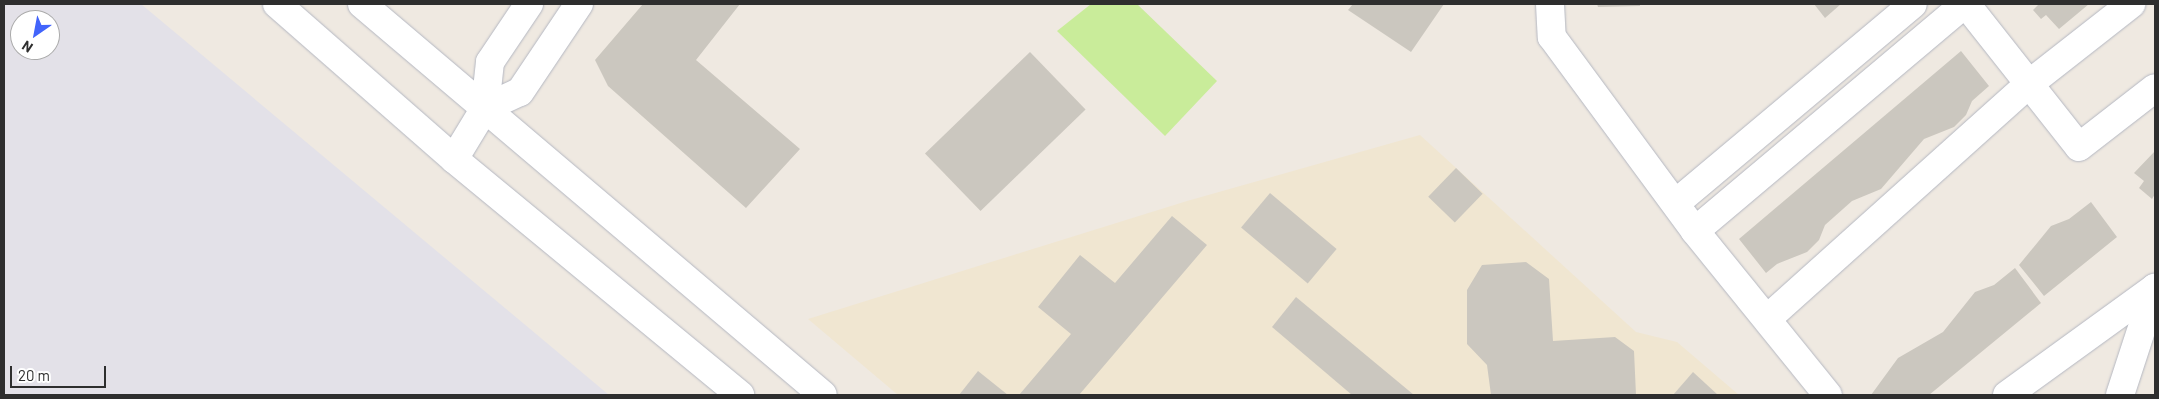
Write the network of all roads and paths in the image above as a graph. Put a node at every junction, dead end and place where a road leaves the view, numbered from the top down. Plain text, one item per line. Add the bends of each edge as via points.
1 (277, 4) edge
2 (362, 4) edge
3 (529, 4) edge
4 (579, 4) edge
5 (1550, 4) edge
6 (1913, 4) edge
7 (1965, 4) edge
8 (2132, 4) edge
9 (2030, 84) junction
10 (2155, 88) edge
11 (485, 108) junction
12 (454, 159) junction
13 (1676, 203) junction
14 (1695, 231) junction
15 (2155, 288) edge
16 (1767, 319) junction
17 (740, 395) edge
18 (823, 395) edge
19 (1828, 395) edge
20 (2007, 395) edge
21 (2120, 395) edge

1 - 12 street
2 - 11 street
3 - 11 street via 490,62
4 - 11 street via 520,92
5 - 13 street via 1552,37
6 - 13 street
7 - 9 street
7 - 14 street
8 - 9 street
9 - 10 street via 2079,147
9 - 16 street
11 - 12 street
11 - 18 street
12 - 17 street
13 - 14 street
14 - 16 street
15 - 20 street
15 - 21 street
16 - 19 street

